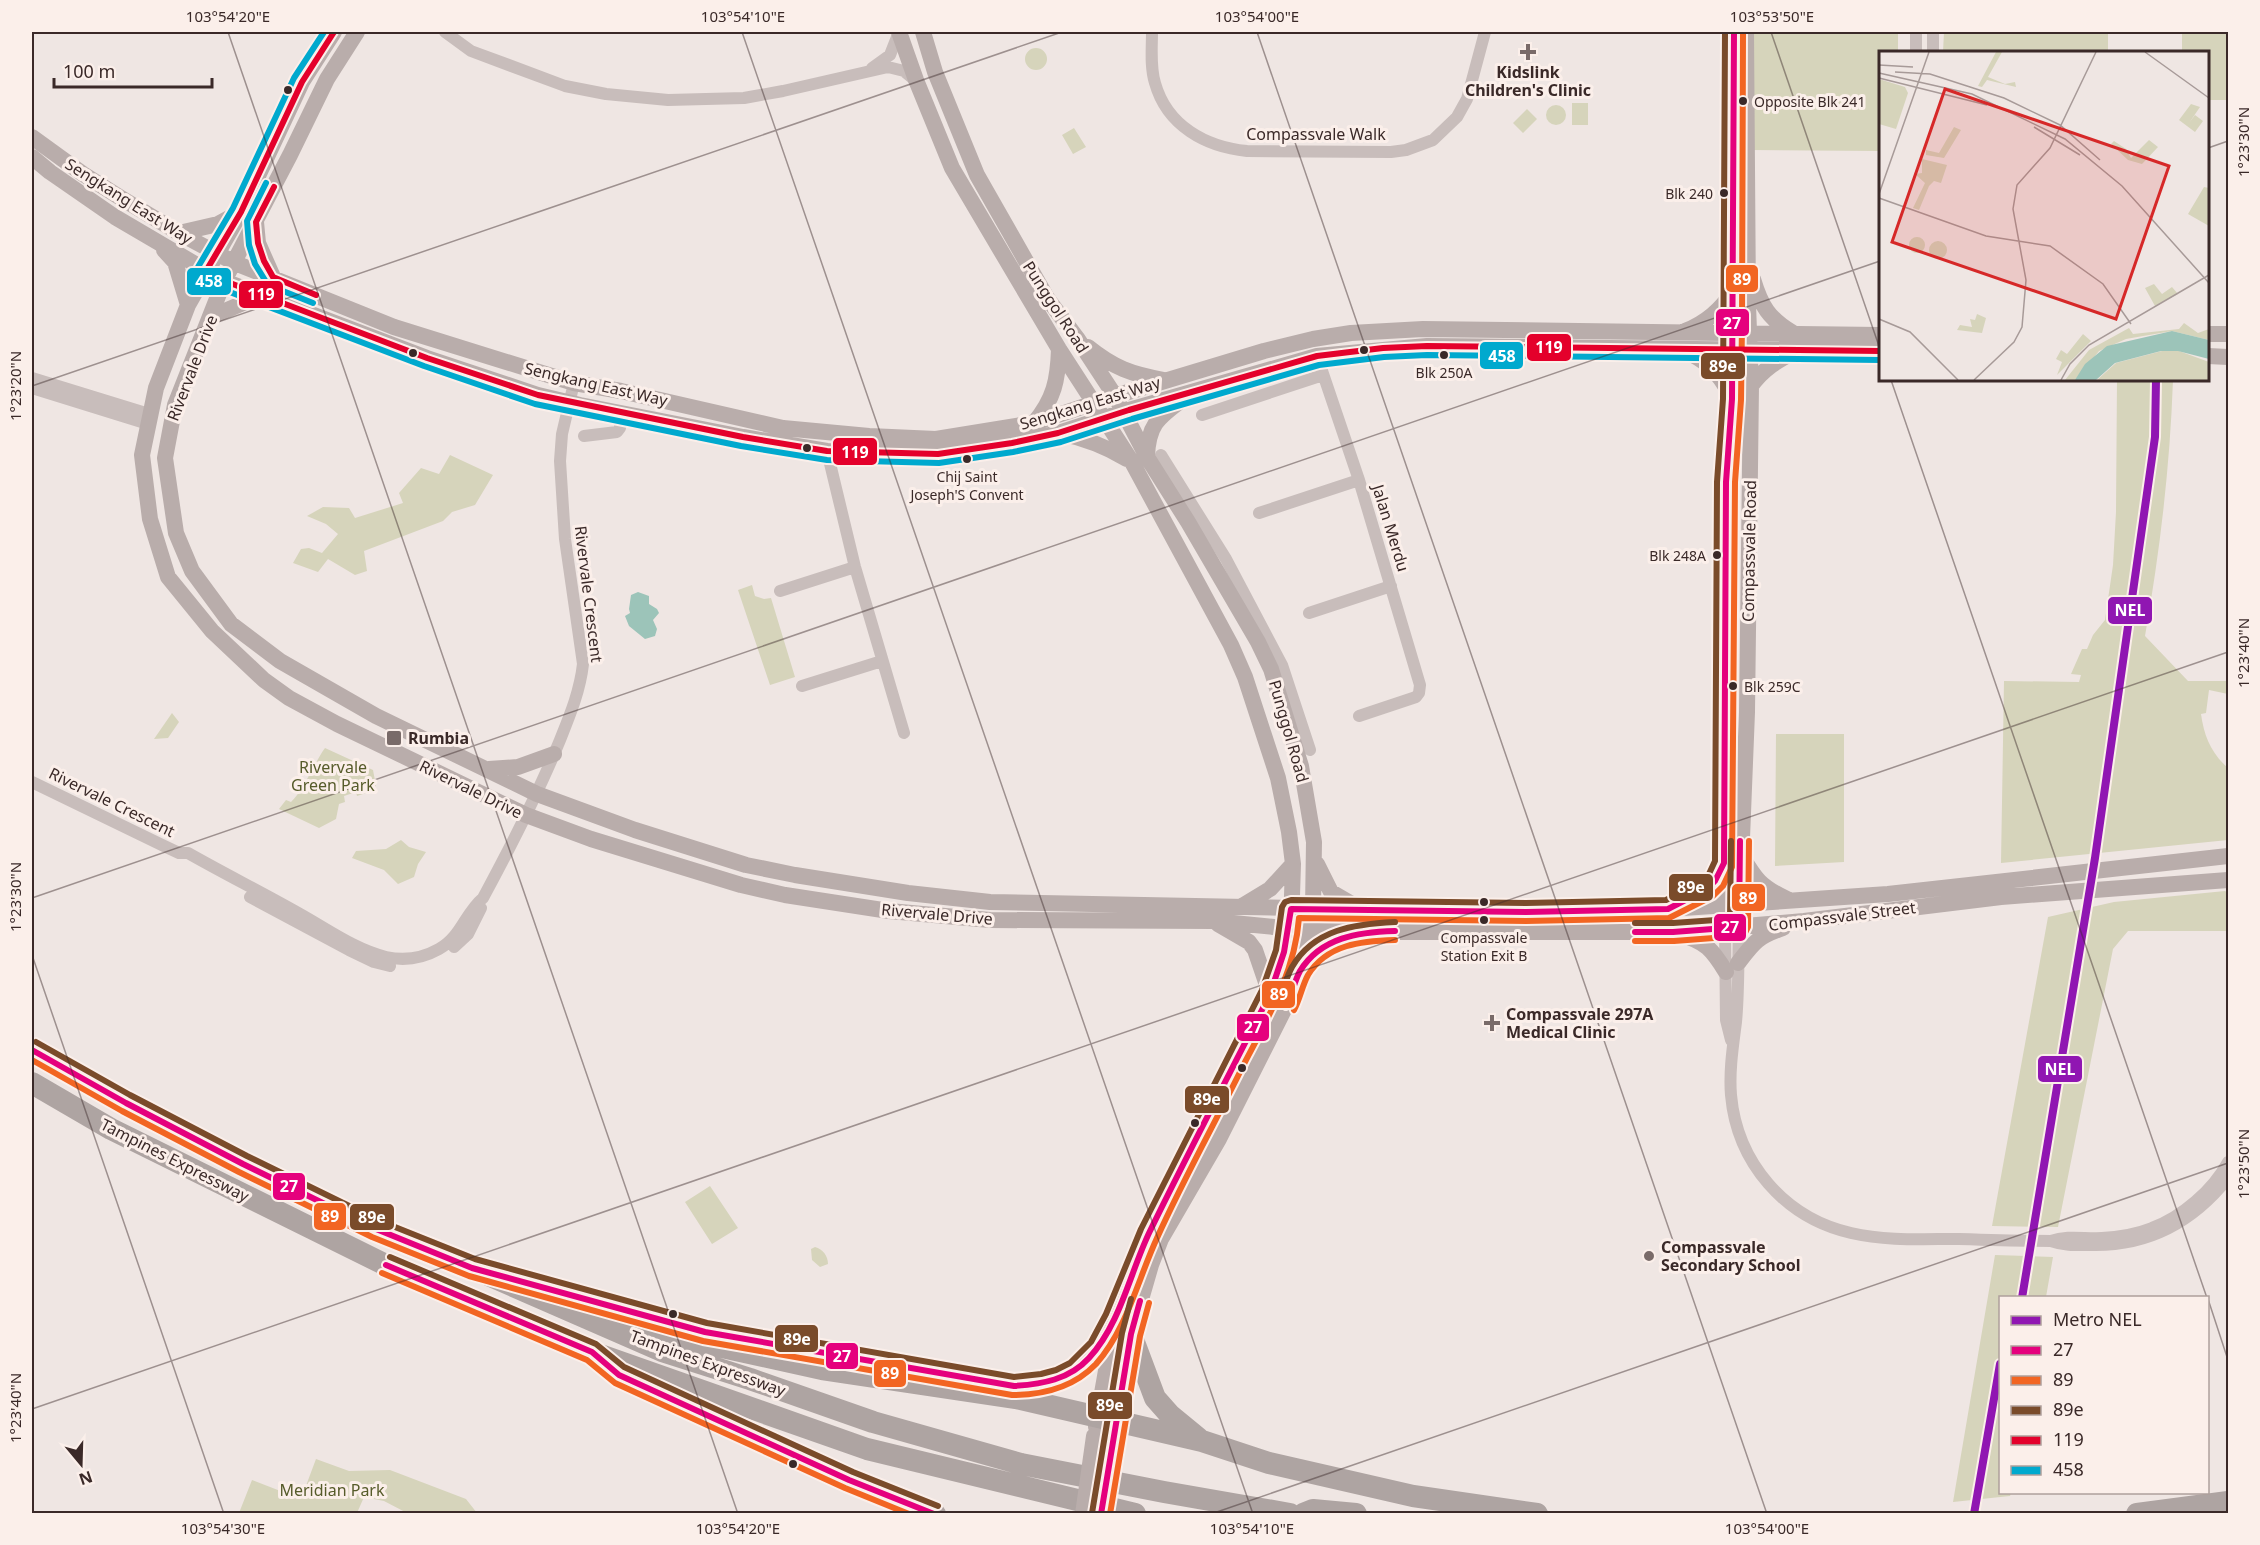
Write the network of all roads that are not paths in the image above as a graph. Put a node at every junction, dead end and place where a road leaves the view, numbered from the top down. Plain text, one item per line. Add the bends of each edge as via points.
1 (334, 32) edge
2 (357, 32) edge
3 (445, 32) edge
4 (899, 32) edge
5 (923, 32) edge
6 (1152, 32) edge
7 (1485, 32) edge
8 (1734, 32) edge
9 (1746, 32) edge
10 (1916, 32) edge
11 (1932, 32) edge
12 (1916, 51) edge
13 (1933, 51) edge
14 (869, 70) junction
15 (916, 80) junction
16 (32, 137) edge
17 (32, 157) edge
18 (241, 212) junction
19 (256, 222) junction
20 (179, 233) junction
21 (160, 244) junction
22 (217, 253) junction
23 (235, 263) junction
24 (1748, 263) junction
25 (206, 271) junction
26 (273, 277) junction
27 (224, 281) junction
28 (1733, 291) junction
29 (267, 297) junction
30 (188, 305) junction
31 (211, 317) junction
32 (1879, 328) edge
33 (1794, 334) junction
34 (2209, 334) edge
35 (2229, 334) edge
36 (1863, 335) junction
37 (1879, 335) edge
38 (1077, 338) junction
39 (1677, 341) junction
40 (1732, 341) junction
41 (1750, 342) junction
42 (1059, 349) junction
43 (1797, 351) junction
44 (1879, 351) edge
45 (1317, 356) junction
46 (2209, 356) edge
47 (2229, 357) edge
48 (1323, 375) junction
49 (32, 378) edge
50 (1168, 380) junction
51 (574, 383) junction
52 (1751, 386) junction
53 (32, 388) edge
54 (1191, 393) junction
55 (1115, 396) junction
56 (1732, 399) junction
57 (568, 402) junction
58 (1093, 403) junction
59 (621, 412) junction
60 (1123, 412) junction
61 (1202, 415) dead end
62 (1103, 418) junction
63 (149, 419) junction
64 (1034, 423) junction
65 (1058, 433) junction
66 (584, 436) dead end
67 (827, 451) junction
68 (1146, 458) junction
69 (1359, 480) junction
70 (1259, 513) dead end
71 (855, 567) junction
72 (1391, 586) junction
73 (780, 591) dead end
74 (1309, 614) dead end
75 (882, 661) junction
76 (802, 686) dead end
77 (1359, 716) dead end
78 (904, 733) dead end
79 (1299, 739) junction
80 (1310, 750) dead end
81 (554, 754) junction
82 (485, 770) junction
83 (32, 782) edge
84 (537, 794) junction
85 (526, 815) junction
86 (1314, 842) junction
87 (1740, 853) junction
88 (2229, 856) edge
89 (1724, 863) junction
90 (1293, 864) junction
91 (2229, 880) edge
92 (1791, 901) junction
93 (1732, 905) junction
94 (1238, 908) junction
95 (1313, 908) junction
96 (1291, 909) junction
97 (1668, 909) junction
98 (1362, 910) junction
99 (1213, 921) junction
100 (1804, 921) junction
101 (1290, 927) junction
102 (1311, 927) junction
103 (1732, 927) junction
104 (1364, 932) junction
105 (1673, 932) junction
106 (1732, 967) junction
107 (1300, 971) junction
108 (1270, 994) junction
109 (32, 1050) edge
110 (32, 1083) edge
111 (2229, 1162) edge
112 (2229, 1178) edge
113 (2051, 1241) junction
114 (472, 1268) junction
115 (594, 1320) junction
116 (1123, 1327) junction
117 (592, 1352) junction
118 (843, 1356) junction
119 (968, 1378) junction
120 (901, 1381) junction
121 (937, 1385) junction
122 (1106, 1419) junction
123 (1202, 1441) junction
124 (2229, 1502) edge
125 (935, 1514) edge
126 (1083, 1514) edge
127 (1101, 1514) edge
128 (1135, 1514) edge
129 (1290, 1514) edge
130 (1303, 1514) edge
131 (1356, 1514) edge
132 (1537, 1514) edge
133 (2138, 1514) edge

1 - 18 main road, Rivervale Drive via 302,82
2 - 19 main road, Rivervale Drive via 327,79
3 - 14 street via 471,51 565,86 658,99 744,98
4 - 14 street via 890,55
4 - 15 main road, Punggol Road
5 - 38 main road, Punggol Road via 977,175 1047,298
6 - 7 street, Compassvale Walk via 1152,68 1159,94 1174,118 1207,142 1247,151 1378,152 1414,148 1445,132 1467,99
8 - 28 main road, Compassvale Road
9 - 24 main road, Compassvale Road
10 - 12 street
11 - 13 street
14 - 15 street via 894,68
15 - 42 main road, Punggol Road via 952,168
16 - 20 main road, Sengkang East Way via 83,174
17 - 21 main road, Sengkang East Way
18 - 20 main road via 218,224
18 - 22 main road, Rivervale Drive
19 - 23 main road, Rivervale Drive
19 - 26 main road via 258,243
20 - 22 main road, Sengkang East Way
21 - 25 main road, Sengkang East Way
21 - 30 main road via 175,262
22 - 23 main road, Sengkang East Way
22 - 25 main road, Rivervale Drive
23 - 26 main road, Sengkang East Way
23 - 27 main road, Rivervale Drive
24 - 33 main road via 1762,306
24 - 41 main road, Compassvale Road
25 - 27 main road, Sengkang East Way
25 - 30 main road, Rivervale Drive
26 - 51 main road, Sengkang East Way via 394,327
27 - 29 main road, Sengkang East Way
27 - 31 main road, Rivervale Drive
28 - 39 main road via 1723,307
28 - 40 main road, Compassvale Road
29 - 31 main road
29 - 57 main road, Sengkang East Way via 427,358
30 - 63 main road, Rivervale Drive via 156,388
31 - 82 main road, Rivervale Drive via 175,405 165,458 177,533 192,571 231,624 280,661 376,716
32 - 36 street
33 - 36 main road, Sengkang East Way
33 - 41 main road, Sengkang East Way
34 - 35 main road
36 - 37 main road, Sengkang East Way
38 - 50 main road via 1118,369
38 - 55 main road, Punggol Road
39 - 40 main road, Sengkang East Way
39 - 45 main road, Sengkang East Way via 1427,346
39 - 50 main road, Sengkang East Way via 1423,329 1351,333 1264,351
39 - 56 main road via 1715,370
40 - 41 main road, Sengkang East Way
40 - 56 main road, Compassvale Road
41 - 43 main road, Sengkang East Way
41 - 52 main road, Compassvale Road
42 - 58 main road, Punggol Road
42 - 64 main road via 1053,392
43 - 44 main road, Sengkang East Way
43 - 52 main road via 1769,366
45 - 48 street, Jalan Merdu
45 - 54 main road, Sengkang East Way
46 - 47 main road
48 - 61 street
48 - 69 street, Jalan Merdu
49 - 63 street
50 - 55 main road, Sengkang East Way
51 - 57 street, Rivervale Crescent
51 - 64 main road, Sengkang East Way via 783,428 869,436 936,439
52 - 87 main road, Compassvale Road via 1747,712
53 - 63 street
54 - 60 main road, Sengkang East Way
54 - 68 main road via 1153,425
55 - 58 main road, Sengkang East Way
55 - 60 main road, Punggol Road
56 - 89 main road, Compassvale Road via 1726,482
57 - 59 main road, Sengkang East Way
57 - 81 street, Rivervale Crescent via 560,461 563,518 583,664 581,682
58 - 62 main road, Punggol Road
58 - 64 main road, Sengkang East Way
59 - 66 street via 617,432
59 - 67 main road, Sengkang East Way
60 - 62 main road, Sengkang East Way
60 - 68 main road, Punggol Road
62 - 65 main road, Sengkang East Way
62 - 68 main road, Punggol Road
63 - 85 main road, Rivervale Drive via 142,455 155,540 168,577 212,631 289,698
65 - 67 main road, Sengkang East Way via 938,454
65 - 68 main road
67 - 71 street
68 - 79 main road, Punggol Road via 1172,485 1220,563 1258,642 1277,667
68 - 90 main road, Punggol Road via 1183,554 1245,677 1278,778
69 - 70 street, Jalan Merdu
69 - 72 street, Jalan Merdu
71 - 73 street
71 - 75 street
72 - 74 street, Jalan Merdu
72 - 77 street, Jalan Merdu via 1419,693
75 - 76 street
75 - 78 street
79 - 80 street
79 - 86 main road, Punggol Road
81 - 82 main road via 518,767
81 - 84 street, Rivervale Crescent
82 - 84 main road, Rivervale Drive
83 - 85 street, Rivervale Crescent via 179,853 183,860 324,938 387,966 414,966 449,951 463,940
84 - 85 street, Rivervale Crescent
84 - 94 main road, Rivervale Drive via 706,853 807,877 990,902
85 - 99 main road, Rivervale Drive via 709,876 785,895 938,917
86 - 95 main road, Punggol Road
86 - 98 main road via 1318,867 1331,892
87 - 92 main road via 1767,890
87 - 93 main road, Compassvale Road
88 - 92 main road, Compassvale Street
89 - 93 main road, Compassvale Road
89 - 97 main road via 1707,889
90 - 94 main road via 1270,889
90 - 96 main road, Punggol Road
91 - 100 main road, Compassvale Street via 2001,897
92 - 93 main road, Compassvale Street
93 - 97 main road, Compassvale Street
93 - 103 main road, Compassvale Road
94 - 96 main road, Rivervale Drive
95 - 96 main road, Rivervale Drive
95 - 98 main road, Compassvale Street
95 - 102 main road, Punggol Road
96 - 101 main road, Punggol Road
97 - 98 main road, Compassvale Street
99 - 101 main road, Rivervale Drive
99 - 108 main road via 1249,942
100 - 103 main road, Compassvale Street
100 - 106 main road via 1751,944
101 - 102 main road, Rivervale Drive
101 - 108 main road, Punggol Road
102 - 104 main road, Compassvale Street
102 - 107 main road, Punggol Road
103 - 105 main road, Compassvale Street
103 - 106 street
104 - 105 main road, Compassvale Street
104 - 107 main road via 1325,944
105 - 106 main road via 1699,940
106 - 113 street via 1726,1020 1732,1044 1731,1094 1739,1134 1755,1167 1775,1192 1829,1226 1850,1233 1880,1238
107 - 116 main road, Punggol Road via 1219,1139 1161,1239
108 - 116 main road, Punggol Road via 1132,1271
109 - 114 highway, Tampines Expressway via 243,1164 376,1229
110 - 117 highway, Tampines Expressway via 122,1134 390,1267
111 - 113 street via 2206,1192 2179,1214 2153,1228 2120,1236 2063,1237
112 - 113 street via 2208,1202 2158,1234 2114,1246 2063,1245
114 - 115 highway, Tampines Expressway
114 - 118 highway via 705,1332
115 - 120 highway via 822,1369
115 - 129 highway, Tampines Expressway via 662,1351 873,1422 1021,1464
116 - 119 highway via 1079,1366 1042,1384 1014,1386
116 - 122 main road, Punggol Road
116 - 123 highway via 1155,1398
117 - 125 highway via 629,1380 849,1480
117 - 128 highway, Tampines Expressway via 867,1449
118 - 119 highway
118 - 120 highway
119 - 121 highway
120 - 121 highway
121 - 122 highway
122 - 123 highway
122 - 126 main road, Punggol Road, bridge
122 - 127 main road, Punggol Road, bridge
123 - 132 highway via 1269,1463 1413,1496
124 - 133 highway
130 - 131 highway via 1313,1510

